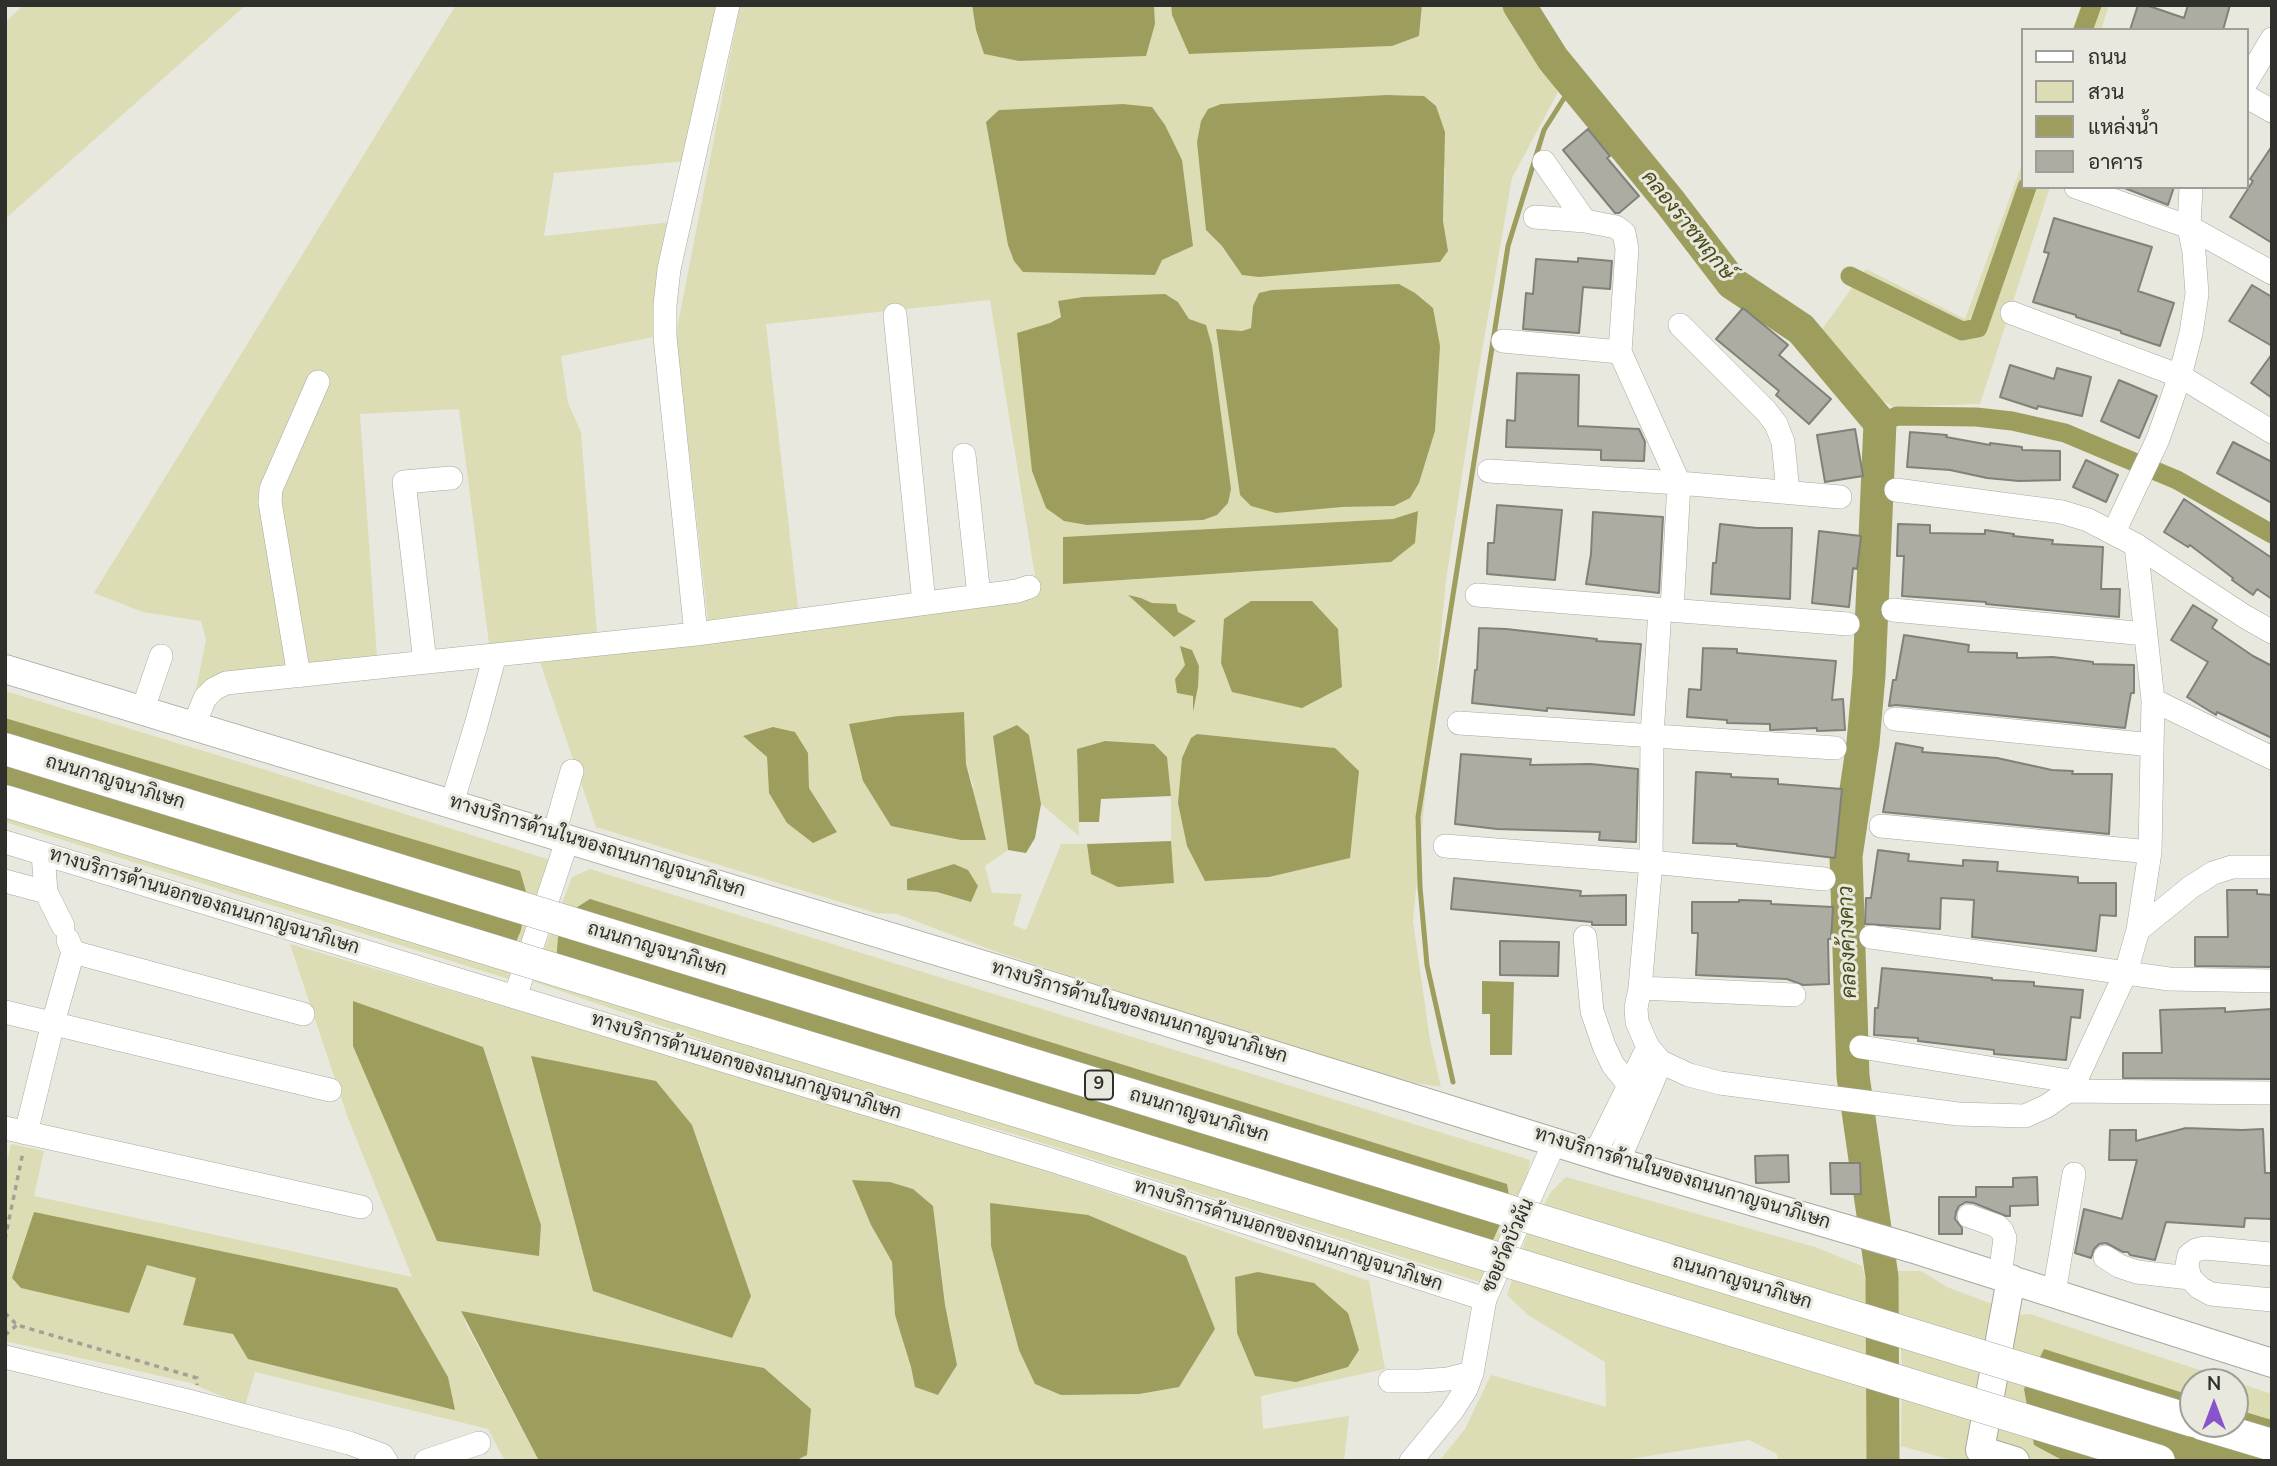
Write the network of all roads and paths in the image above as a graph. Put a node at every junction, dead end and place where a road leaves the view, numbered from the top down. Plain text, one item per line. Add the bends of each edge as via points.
1 (728, 5) edge
2 (2272, 39) edge
3 (2249, 78) edge
4 (2249, 98) edge
5 (2272, 111) edge
6 (1544, 162) dead end
7 (2082, 189) edge
8 (2191, 189) edge
9 (1535, 217) dead end
10 (1585, 221) junction
11 (2189, 227) junction
12 (2272, 273) edge
13 (2012, 313) dead end
14 (895, 315) dead end
15 (1680, 325) dead end
16 (1503, 341) dead end
17 (1620, 352) junction
18 (2180, 376) junction
19 (318, 382) dead end
20 (2272, 432) edge
21 (964, 455) dead end
22 (1489, 471) dead end
23 (451, 478) dead end
24 (1679, 483) junction
25 (1896, 490) dead end
26 (1788, 492) junction
27 (1840, 497) dead end
28 (2114, 532) junction
29 (2136, 545) junction
30 (1029, 587) dead end
31 (1477, 595) dead end
32 (979, 596) junction
33 (924, 603) junction
34 (1666, 610) junction
35 (1893, 610) dead end
36 (1848, 624) dead end
37 (2272, 632) edge
38 (696, 634) junction
39 (2146, 635) junction
40 (495, 655) junction
41 (161, 656) dead end
42 (425, 662) junction
43 (5, 669) edge
44 (299, 676) junction
45 (2152, 700) junction
46 (143, 709) junction
47 (1895, 719) dead end
48 (1459, 723) dead end
49 (194, 724) junction
50 (1652, 735) junction
51 (2152, 745) junction
52 (1835, 748) dead end
53 (5, 749) edge
54 (2272, 758) edge
55 (572, 771) dead end
56 (5, 801) edge
57 (452, 803) junction
58 (1881, 827) dead end
59 (561, 836) junction
60 (5, 842) edge
61 (1445, 846) dead end
62 (2150, 852) junction
63 (43, 853) junction
64 (1651, 862) junction
65 (2272, 867) edge
66 (1824, 879) dead end
67 (5, 881) edge
68 (46, 892) junction
69 (2138, 930) junction
70 (1585, 937) dead end
71 (1871, 937) dead end
72 (68, 940) junction
73 (2126, 972) junction
74 (2272, 981) edge
75 (1640, 988) junction
76 (1794, 996) dead end
77 (515, 997) junction
78 (5, 1012) edge
79 (303, 1014) dead end
80 (53, 1023) junction
81 (1861, 1047) dead end
82 (1654, 1054) junction
83 (1629, 1085) junction
84 (2072, 1086) junction
85 (330, 1090) dead end
86 (2272, 1093) edge
87 (16, 1130) edge
88 (1555, 1141) junction
89 (1607, 1158) junction
90 (2074, 1174) dead end
91 (361, 1207) dead end
92 (1969, 1216) dead end
93 (5, 1239) edge
94 (2105, 1257) dead end
95 (2271, 1258) edge
96 (2005, 1278) junction
97 (2190, 1278) junction
98 (2054, 1293) junction
99 (1485, 1299) junction
100 (2272, 1300) edge
101 (5, 1313) edge
102 (17, 1325) junction
103 (5, 1335) edge
104 (2272, 1349) edge
105 (2239, 1353) junction
106 (5, 1357) edge
107 (2272, 1363) edge
108 (1472, 1373) junction
109 (1390, 1381) dead end
110 (195, 1402) junction
111 (2179, 1417) edge
112 (2249, 1438) edge
113 (479, 1443) dead end
114 (2272, 1445) edge
115 (386, 1461) edge
116 (426, 1461) edge
117 (1411, 1461) edge
118 (2015, 1461) edge
119 (2159, 1461) edge

1 - 38 street via 664,306
2 - 3 street
4 - 5 street
6 - 10 street
7 - 11 street
8 - 11 street
9 - 10 street
10 - 17 street via 1624,233 1628,249
11 - 12 street
11 - 18 street via 2197,294
13 - 18 street
14 - 33 street
15 - 26 street via 1776,424 1783,442
16 - 17 street
17 - 24 street
18 - 20 street
18 - 28 street via 2158,439
19 - 44 street via 271,489 270,502
21 - 32 street
22 - 24 street
23 - 42 street via 404,482
24 - 26 street
24 - 34 street
25 - 28 street via 2062,512
26 - 27 street
28 - 29 street
29 - 37 street
29 - 39 street
30 - 32 street
31 - 34 street
32 - 33 street
33 - 38 street
34 - 36 street
34 - 50 street
35 - 39 street
38 - 40 street
39 - 45 street
40 - 42 street
40 - 57 street
41 - 46 street
42 - 44 street
43 - 46 main road, ทางบริการด้านในของถนนกาญจนาภิเษก
44 - 49 street via 226,683 205,698
45 - 51 street
45 - 54 street
46 - 49 main road, ทางบริการด้านในของถนนกาญจนาภิเษก
47 - 51 street
48 - 50 street
49 - 57 main road, ทางบริการด้านในของถนนกาญจนาภิเษก
50 - 52 street
50 - 64 street
51 - 62 street
53 - 111 highway, ถนนกาญจนาภิเษก / 9, bridge
55 - 59 street
56 - 119 highway, bridge
57 - 59 main road, ทางบริการด้านในของถนนกาญจนาภิเษก
58 - 62 street
59 - 77 street
59 - 88 main road, ทางบริการด้านในของถนนกาญจนาภิเษก
60 - 63 street, ทางบริการด้านนอกของถนนกาญจนาภิเษก
61 - 64 street
62 - 69 street
63 - 68 street
63 - 77 street, ทางบริการด้านนอกของถนนกาญจนาภิเษก
64 - 66 street
64 - 75 street
65 - 69 street via 2232,867 2213,873
67 - 68 street
68 - 72 street
69 - 73 street
70 - 83 street via 1592,1011 1613,1065
71 - 73 street
72 - 79 street
72 - 80 street
73 - 74 street via 2169,979
73 - 84 street
75 - 76 street
75 - 82 street via 1637,1022
77 - 99 street, ทางบริการด้านนอกของถนนกาญจนาภิเษก via 1051,1160
78 - 80 street
80 - 85 street
80 - 87 street
81 - 84 street
82 - 83 street
82 - 84 street via 1689,1075 1720,1083 1958,1114 2025,1116
82 - 89 street
83 - 89 street
84 - 86 street
87 - 91 street
87 - 93 path
88 - 89 main road, ทางบริการด้านในของถนนกาญจนาภิเษก
88 - 99 street, ซอยวัดบัวผัน
89 - 96 main road, ทางบริการด้านในของถนนกาญจนาภิเษก
90 - 98 street
92 - 96 street via 2002,1231
94 - 97 street via 2137,1272
95 - 97 street via 2196,1250 2189,1255
96 - 98 main road, ทางบริการด้านในของถนนกาญจนาภิเษก
96 - 118 main road via 1980,1450
97 - 100 street via 2211,1294
98 - 105 main road, ทางบริการด้านในของถนนกาญจนาภิเษก
99 - 108 street, ซอยวัดบัวผัน
101 - 102 path
102 - 103 path
102 - 110 path via 197,1378
104 - 105 street
105 - 107 main road, ทางบริการด้านในของถนนกาญจนาภิเษก
106 - 110 street
108 - 109 street
108 - 117 street, ซอยวัดบัวผัน via 1466,1390
110 - 115 street via 349,1443 382,1455
112 - 114 highway
113 - 116 street

